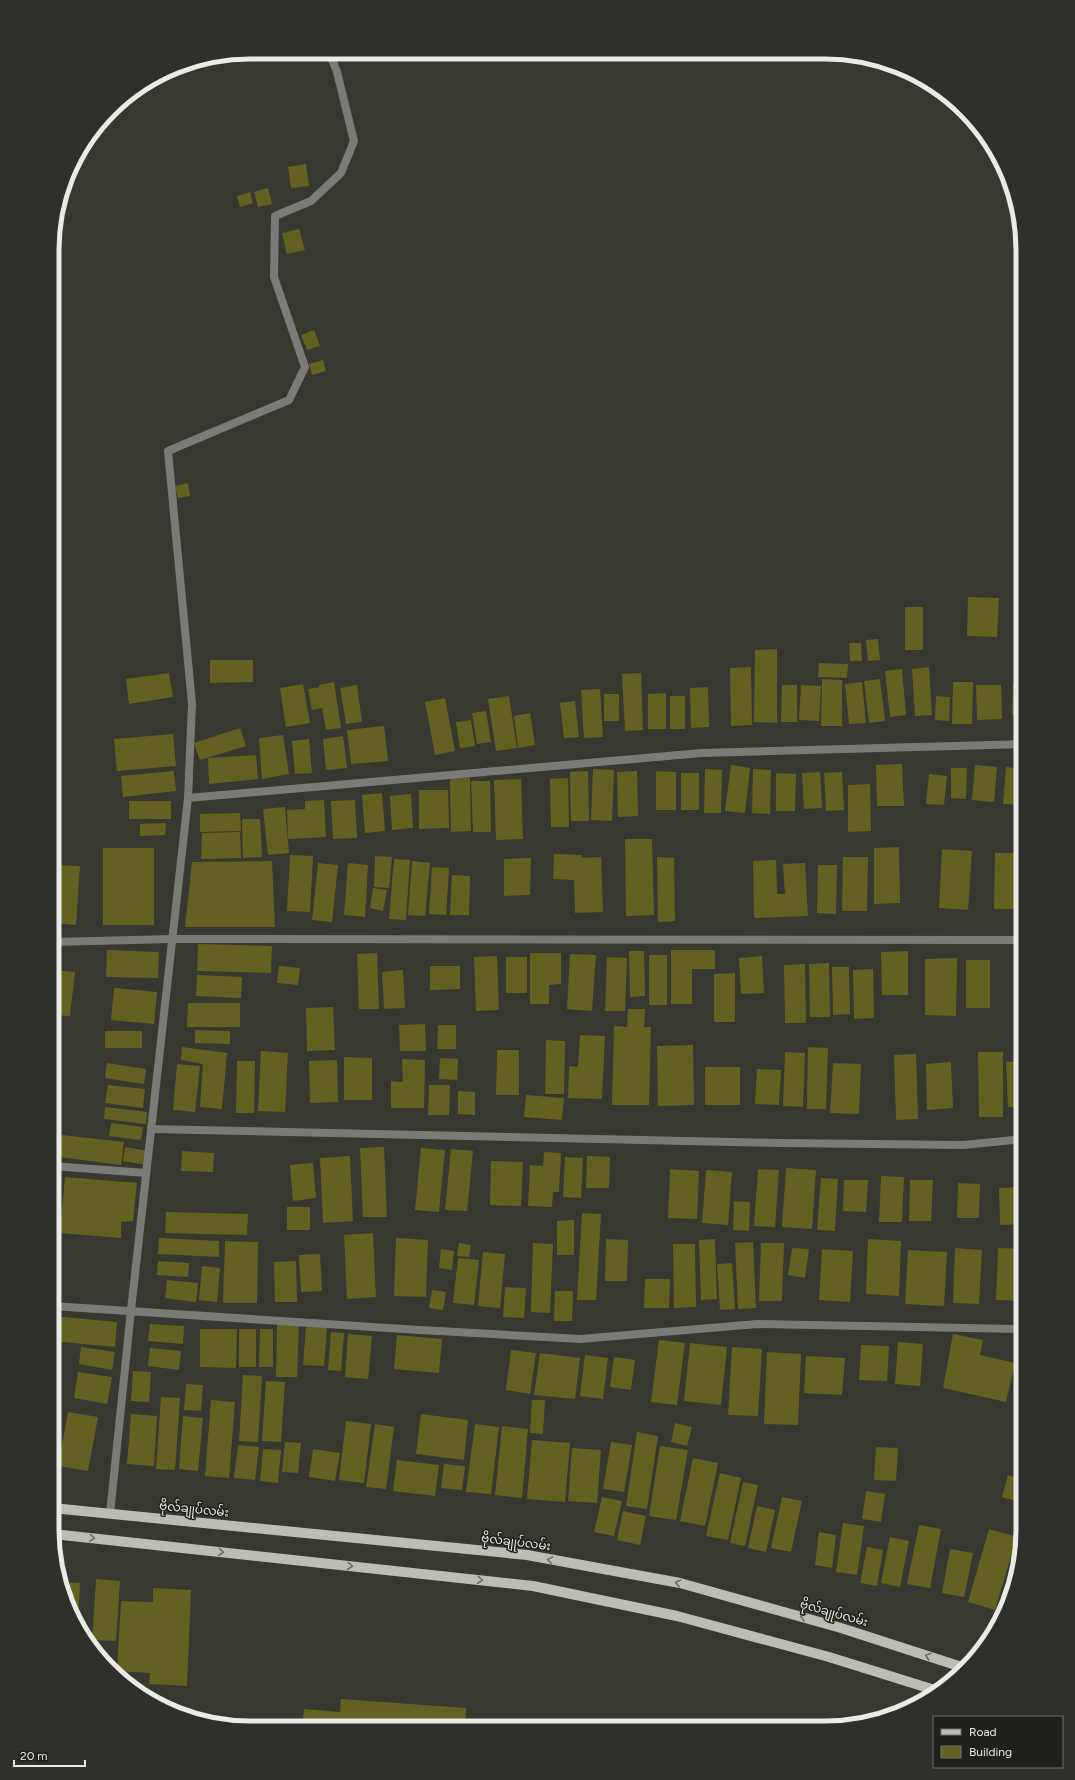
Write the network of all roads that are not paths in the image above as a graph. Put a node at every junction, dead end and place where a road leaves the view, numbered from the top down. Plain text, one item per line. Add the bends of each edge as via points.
1 (331, 59) edge
2 (1016, 744) edge
3 (188, 798) junction
4 (172, 939) junction
5 (1016, 940) edge
6 (59, 942) edge
7 (151, 1129) junction
8 (1016, 1140) edge
9 (59, 1167) edge
10 (146, 1173) junction
11 (59, 1306) edge
12 (131, 1310) junction
13 (1016, 1329) edge
14 (59, 1509) edge
15 (110, 1514) junction
16 (59, 1535) edge
17 (959, 1666) edge
18 (931, 1689) edge

1 - 3 street via 354,140 341,173 311,201 275,216 274,277 305,367 289,400 168,451 192,704
2 - 3 street via 702,753
3 - 4 street
4 - 5 street
4 - 6 street
4 - 7 street
7 - 8 street via 788,1143 964,1145
7 - 10 street
9 - 10 street
10 - 12 street
11 - 12 street
12 - 13 street via 404,1330 580,1339 757,1324
12 - 15 street
14 - 15 main road, ဗိုလ်ချုပ်လမ်း
17 -> 15 main road, ဗိုလ်ချုပ်လမ်း via 841,1628 672,1582 527,1556
16 -> 18 main road via 533,1586 677,1616 829,1657

